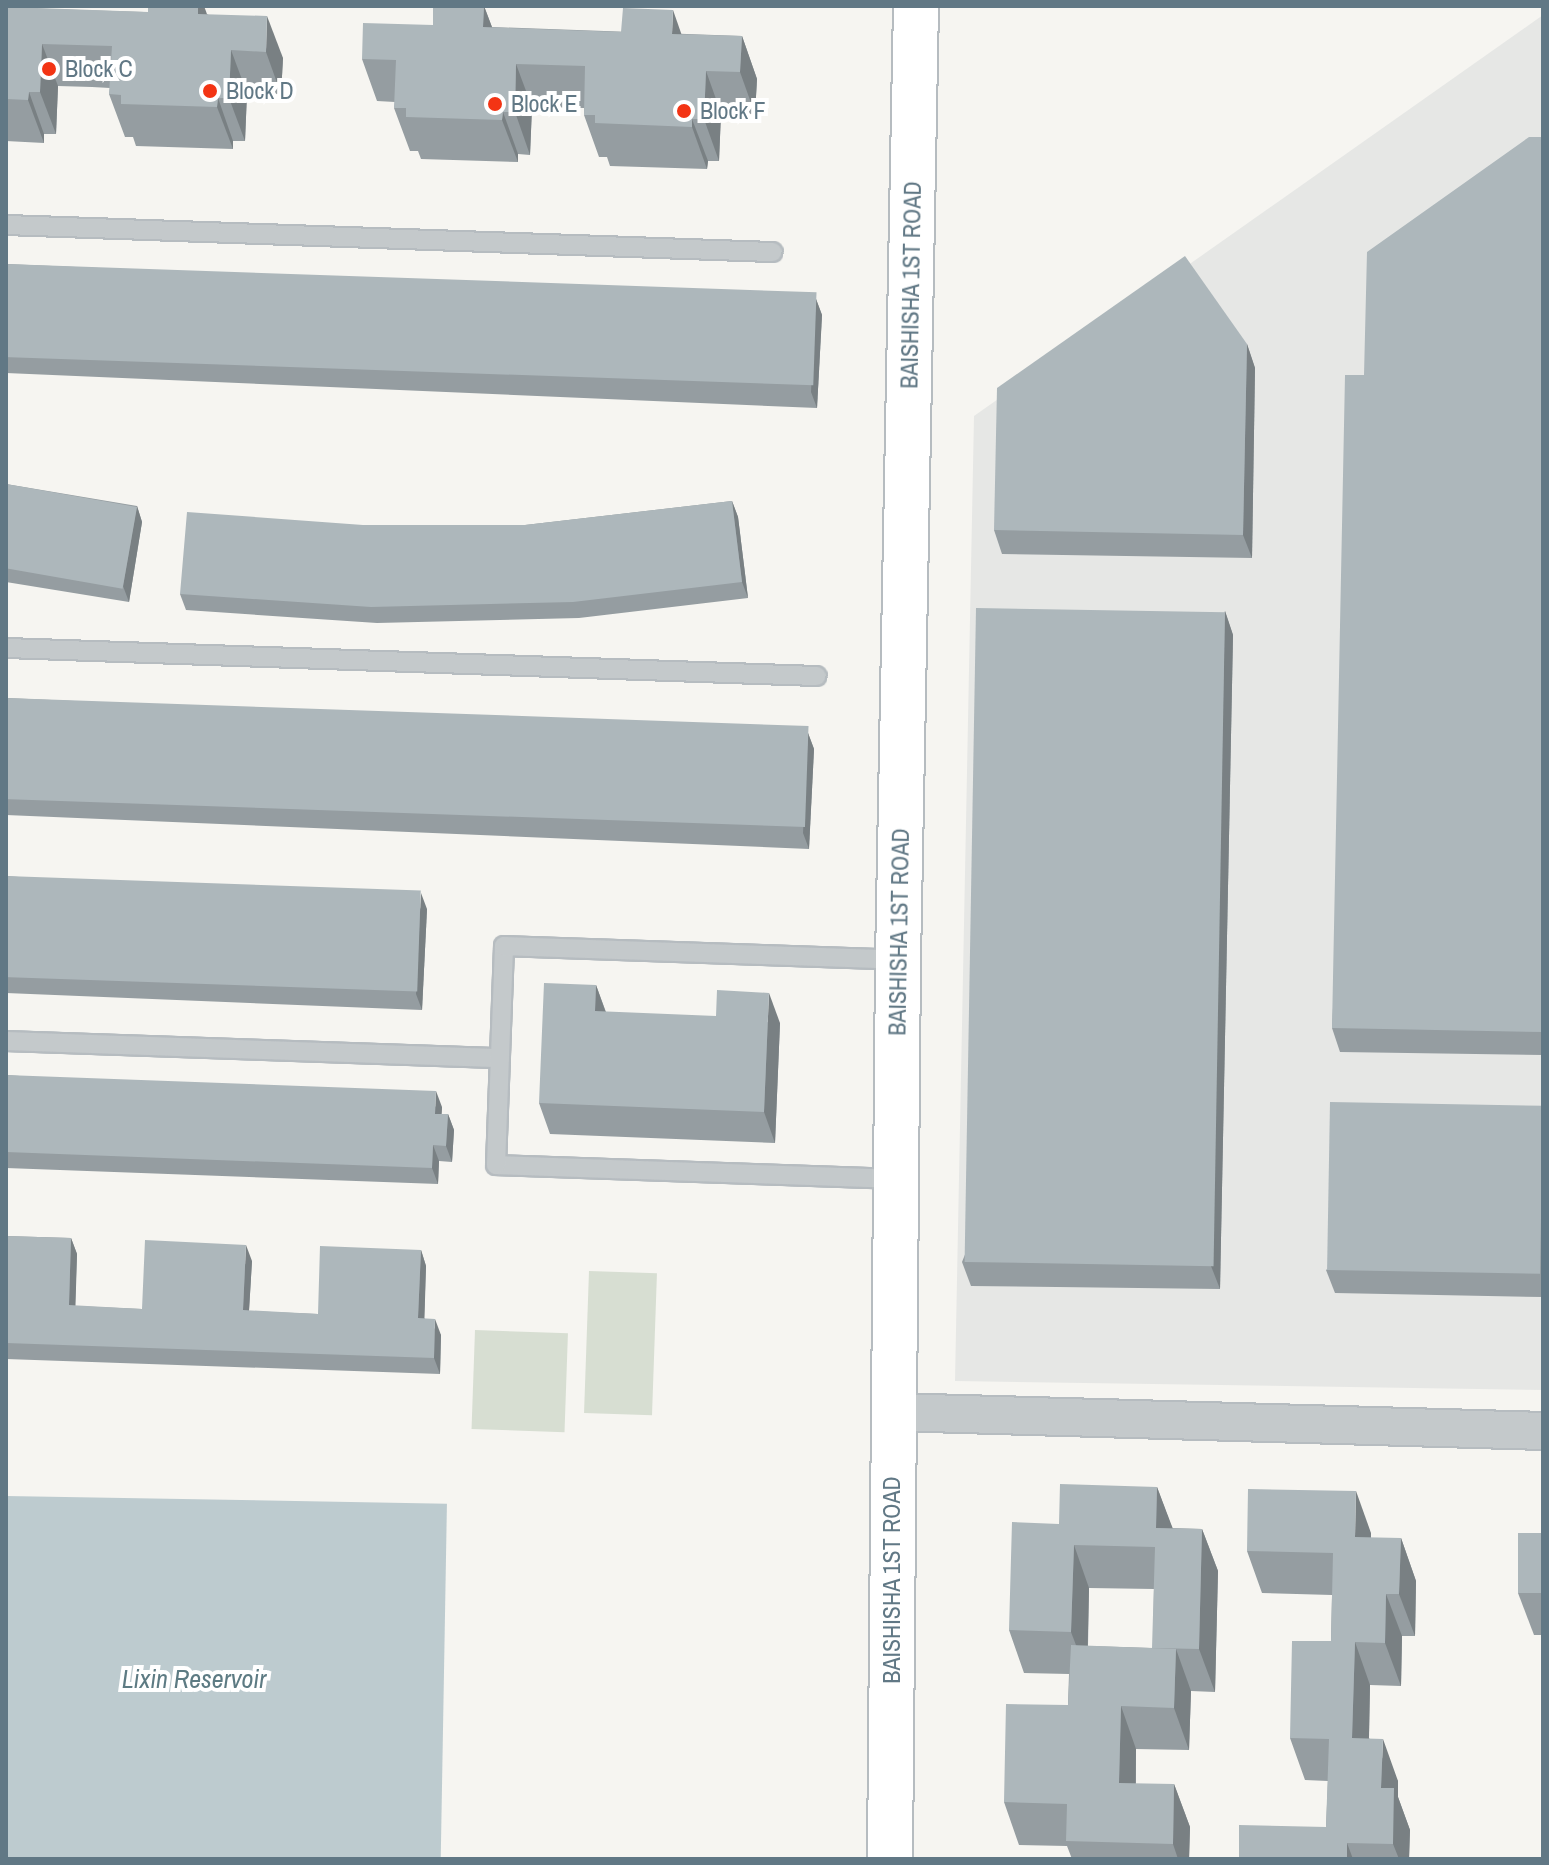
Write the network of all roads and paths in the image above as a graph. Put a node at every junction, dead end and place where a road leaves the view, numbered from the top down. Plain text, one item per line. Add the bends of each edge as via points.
1 (916, 6) edge
2 (6, 225) edge
3 (773, 252) dead end
4 (6, 648) edge
5 (817, 676) dead end
6 (898, 960) junction
7 (6, 1041) edge
8 (500, 1058) junction
9 (896, 1179) junction
10 (893, 1412) junction
11 (1543, 1431) edge
12 (890, 1859) edge

1 - 6 street, BAISHISHA 1ST ROAD
2 - 3 lane
4 - 5 lane
6 - 8 lane via 504,946
6 - 9 street, BAISHISHA 1ST ROAD
7 - 8 lane
8 - 9 lane via 496,1165
9 - 10 street, BAISHISHA 1ST ROAD
10 - 11 street
10 - 12 street, BAISHISHA 1ST ROAD

